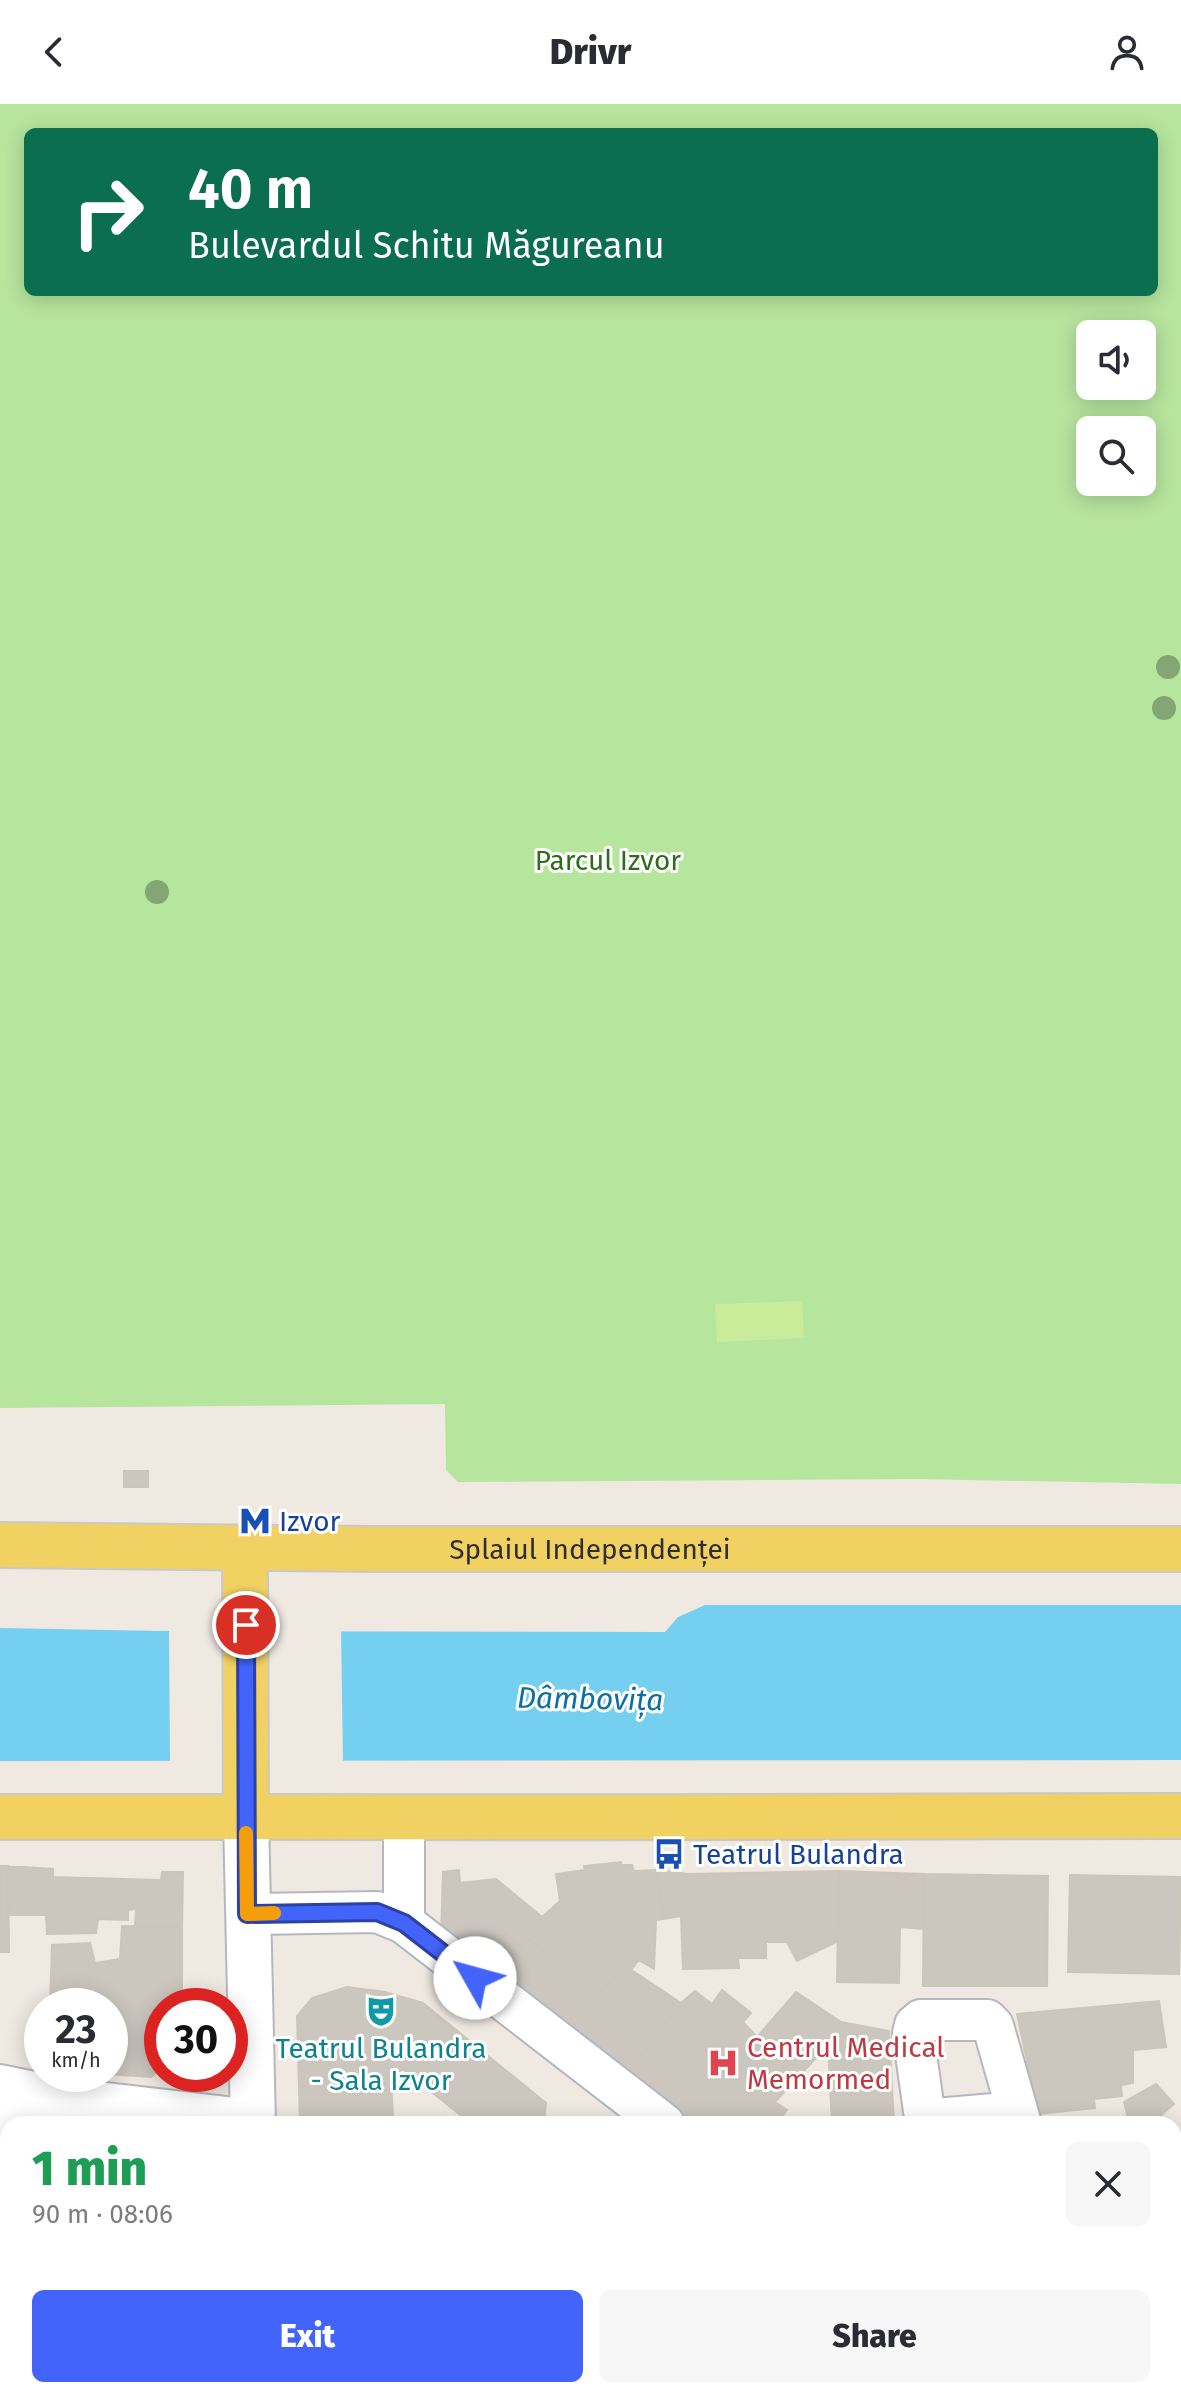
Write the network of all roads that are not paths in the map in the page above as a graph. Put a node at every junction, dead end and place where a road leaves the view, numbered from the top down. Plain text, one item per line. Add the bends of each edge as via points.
1 (0, 1545) edge
2 (245, 1547) junction
3 (1181, 1549) edge
4 (246, 1803) junction
5 (1181, 1816) edge
6 (0, 1817) edge
7 (404, 1817) junction
8 (247, 1914) junction
9 (404, 1923) junction
10 (0, 2085) edge
11 (63, 2098) junction
12 (26, 2116) edge
13 (206, 2116) edge
14 (253, 2116) edge
15 (654, 2116) edge

1 - 2 main road, Splaiul Independenței
2 - 3 main road, Splaiul Independenței
2 - 4 main road
4 - 6 main road
4 - 7 main road
4 - 8 main road
5 - 7 main road
7 - 9 street
8 - 9 street via 377,1912
8 - 14 main road
9 - 15 street
10 - 11 street
11 - 12 street
11 - 13 street

